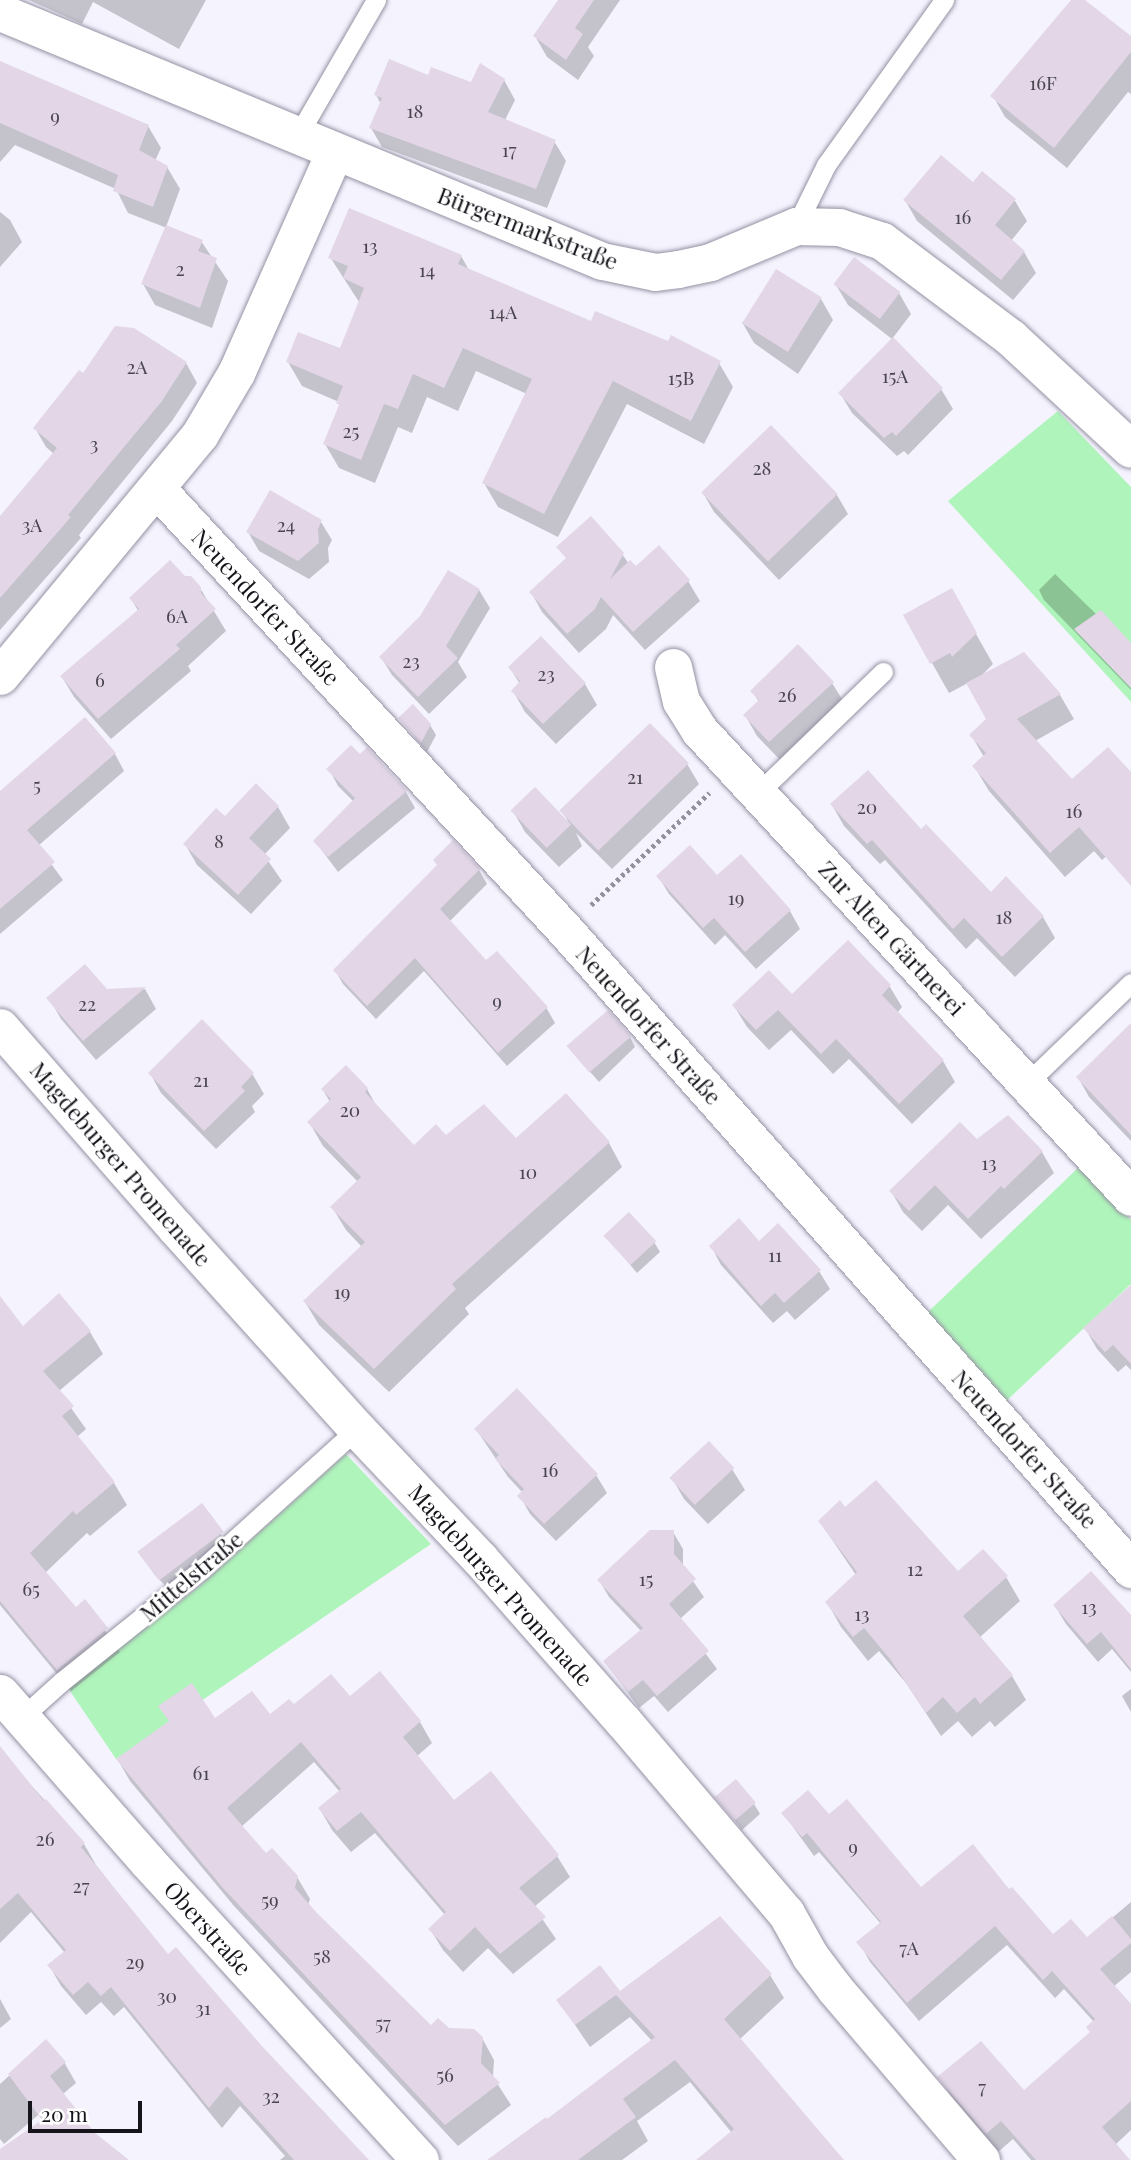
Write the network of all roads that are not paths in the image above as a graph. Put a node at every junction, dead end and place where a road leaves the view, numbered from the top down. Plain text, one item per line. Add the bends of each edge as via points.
1 (376, 0) edge
2 (944, 0) edge
3 (0, 12) edge
4 (298, 135) junction
5 (335, 150) junction
6 (796, 226) junction
7 (1131, 449) edge
8 (157, 489) junction
9 (673, 667) dead end
10 (883, 672) dead end
11 (0, 676) edge
12 (746, 781) junction
13 (1131, 983) edge
14 (0, 1027) edge
15 (1027, 1083) junction
16 (1131, 1197) edge
17 (357, 1429) junction
18 (1131, 1569) edge
19 (8, 1707) edge
20 (420, 2160) edge
21 (981, 2160) edge

1 - 4 lane
2 - 6 lane via 825,165
3 - 4 street, Bürgermarkstraße
4 - 5 street, Bürgermarkstraße
5 - 6 street, Bürgermarkstraße via 602,261 634,269 655,272 710,262
5 - 8 street via 236,373 200,434
6 - 7 street, Bürgermarkstraße via 847,228 882,240 1011,338
8 - 11 street
8 - 18 street, Neuendorfer Straße via 565,930
9 - 12 street, Zur Alten Gärtnerei via 681,701 699,730
10 - 12 lane
12 - 15 street, Zur Alten Gärtnerei
13 - 15 lane
14 - 17 street, Magdeburger Promenade
15 - 16 street, Zur Alten Gärtnerei
17 - 19 lane, Mittelstraße via 202,1569 61,1682
17 - 21 street, Magdeburger Promenade via 480,1559 739,1855 786,1913 835,1989
19 - 20 street, Oberstraße

